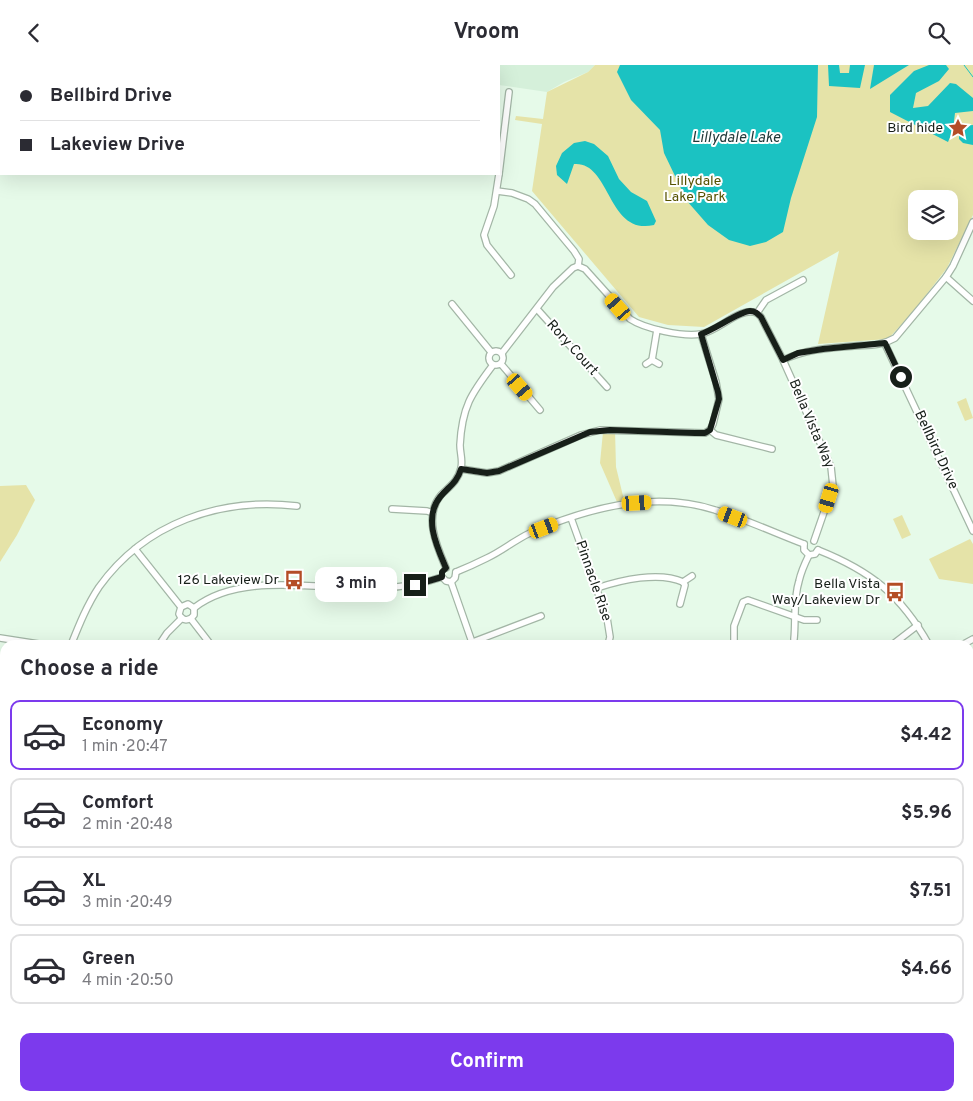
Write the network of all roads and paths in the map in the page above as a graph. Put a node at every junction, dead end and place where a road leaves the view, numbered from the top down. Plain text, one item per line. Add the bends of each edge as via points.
1 (509, 92) dead end
2 (500, 166) edge
3 (499, 175) edge
4 (497, 191) junction
5 (973, 222) edge
6 (578, 266) junction
7 (511, 275) dead end
8 (946, 277) junction
9 (803, 280) dead end
10 (973, 301) edge
11 (452, 304) dead end
12 (537, 309) junction
13 (757, 313) junction
14 (657, 330) junction
15 (701, 334) junction
16 (885, 343) junction
17 (491, 352) junction
18 (502, 353) junction
19 (652, 360) junction
20 (783, 360) junction
21 (646, 363) dead end
22 (501, 364) junction
23 (659, 364) dead end
24 (493, 365) junction
25 (607, 387) dead end
26 (540, 410) dead end
27 (710, 430) junction
28 (772, 449) dead end
29 (461, 469) junction
30 (296, 506) dead end
31 (392, 509) dead end
32 (433, 513) junction
33 (571, 518) junction
34 (973, 531) edge
35 (814, 541) junction
36 (804, 544) junction
37 (135, 549) junction
38 (818, 550) junction
39 (808, 555) junction
40 (446, 568) junction
41 (456, 572) junction
42 (692, 576) dead end
43 (442, 577) junction
44 (451, 581) junction
45 (683, 582) junction
46 (597, 588) junction
47 (680, 604) dead end
48 (181, 607) junction
49 (194, 608) junction
50 (541, 616) dead end
51 (794, 616) junction
52 (182, 618) junction
53 (191, 619) junction
54 (817, 620) dead end
55 (918, 625) junction
56 (0, 638) edge
57 (794, 639) dead end
58 (13, 640) edge
59 (73, 640) edge
60 (162, 640) edge
61 (207, 640) edge
62 (472, 640) edge
63 (483, 640) edge
64 (609, 640) edge
65 (734, 640) dead end
66 (898, 640) edge
67 (926, 640) edge

1 - 2 street
3 - 4 street
4 - 6 street via 520,195 535,204 574,251 579,259
4 - 7 street via 484,240
5 - 8 street
6 - 12 street via 559,280
6 - 14 street via 585,269 630,319
8 - 10 street
8 - 16 street via 895,338
9 - 13 street via 766,300
11 - 17 street
12 - 18 street
12 - 25 street, Rory Court
13 - 15 street via 747,311
13 - 20 street, Bella Vista Way
14 - 15 street
14 - 19 street
15 - 27 street via 719,399
16 - 20 street via 798,353
16 - 34 street, Bellbird Drive
17 - 18 street
17 - 24 street via 489,361
18 - 22 street
19 - 21 street
19 - 23 street
20 - 35 street, Bella Vista Way via 828,458 833,477
22 - 24 street
22 - 26 street
24 - 29 street via 473,391 466,407 460,444
27 - 28 street via 716,435
27 - 29 street via 695,433 600,430 581,435 499,471 487,473
29 - 32 street via 456,481 437,501
30 - 37 street via 246,504 192,516 166,528
31 - 32 street
32 - 40 street via 437,547
33 - 36 street via 626,503 690,505 715,510
33 - 41 street via 525,535 488,558
33 - 46 street, Pinnacle Rise
35 - 36 street via 808,540
35 - 38 street
36 - 39 street
37 - 48 street
37 - 59 street via 98,588
38 - 39 street
38 - 55 street via 849,563 884,586
39 - 51 street via 798,581
40 - 41 street
40 - 43 street
41 - 44 street
42 - 45 street
43 - 44 street
43 - 49 street via 415,585 380,589 241,587 211,597
44 - 62 street
45 - 46 street via 640,578
45 - 47 street
46 - 64 street, Pinnacle Rise via 609,628
48 - 49 street via 188,604
48 - 52 street via 179,613
49 - 53 street
50 - 63 street
51 - 54 street
51 - 57 street
51 - 65 street via 748,600 744,602 734,626
52 - 53 street
52 - 60 street
53 - 61 street
55 - 66 street
55 - 67 street
56 - 58 street

